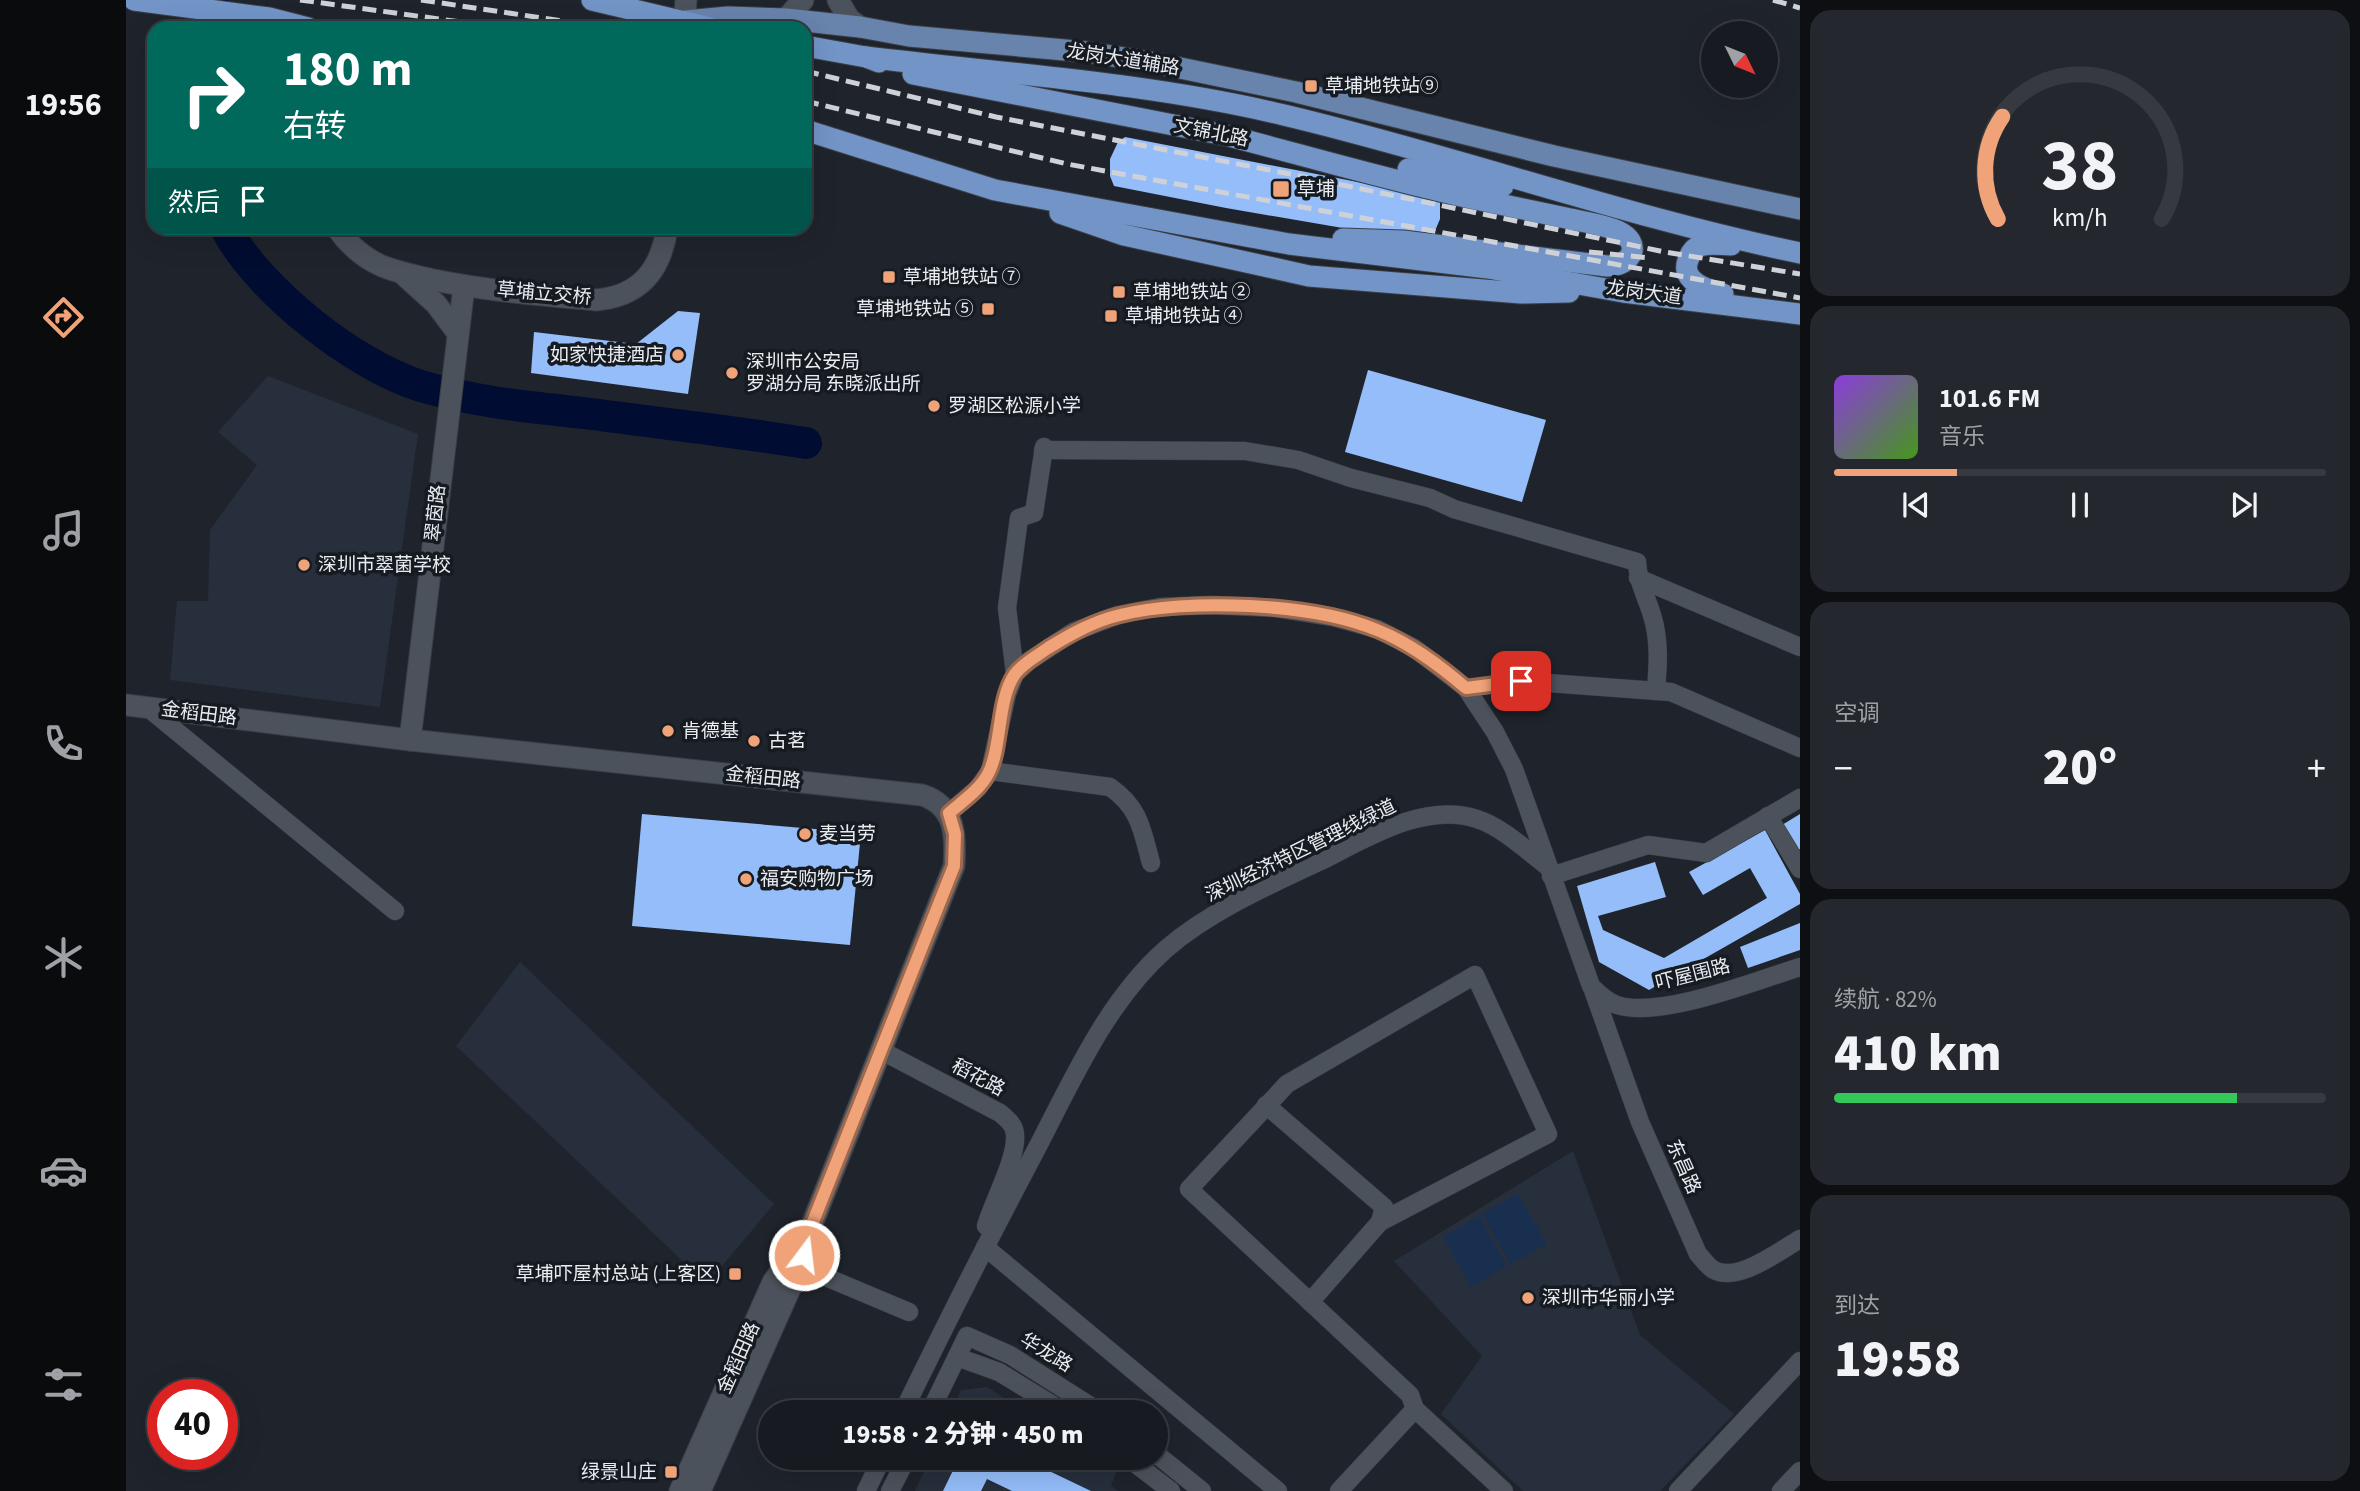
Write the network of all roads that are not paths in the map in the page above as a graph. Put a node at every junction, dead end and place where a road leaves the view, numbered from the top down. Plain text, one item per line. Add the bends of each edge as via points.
1 (134, 0) edge
2 (592, 0) edge
3 (803, 0) edge
4 (838, 0) edge
5 (685, 16) edge
6 (786, 19) junction
7 (264, 21) edge
8 (804, 21) edge
9 (812, 22) edge
10 (860, 27) junction
11 (812, 47) edge
12 (866, 57) junction
13 (812, 132) edge
14 (1233, 137) junction
15 (995, 190) junction
16 (1619, 207) junction
17 (1800, 209) edge
18 (1232, 234) junction
19 (343, 235) edge
20 (665, 235) edge
21 (1761, 245) junction
22 (1800, 253) edge
23 (400, 272) junction
24 (464, 286) junction
25 (1623, 292) junction
26 (1778, 309) junction
27 (1800, 314) edge
28 (457, 332) junction
29 (1637, 578) junction
30 (1800, 647) edge
31 (1015, 674) junction
32 (1466, 688) junction
33 (1656, 691) junction
34 (137, 706) edge
35 (410, 740) junction
36 (1800, 748) edge
37 (990, 771) junction
38 (1800, 798) edge
39 (949, 813) junction
40 (1768, 816) junction
41 (1151, 863) dead end
42 (1800, 869) edge
43 (1549, 871) junction
44 (395, 911) dead end
45 (1800, 967) edge
46 (1591, 986) junction
47 (882, 1051) junction
48 (1266, 1105) junction
49 (1380, 1222) junction
50 (1800, 1239) edge
51 (985, 1247) junction
52 (794, 1264) junction
53 (1310, 1302) junction
54 (909, 1312) dead end
55 (957, 1357) junction
56 (1800, 1361) edge
57 (909, 1400) edge
58 (936, 1400) edge
59 (1045, 1400) edge
60 (1081, 1400) edge
61 (1415, 1409) junction
62 (1168, 1464) edge
63 (876, 1470) edge
64 (901, 1470) edge
65 (1144, 1470) edge
66 (1800, 1471) edge
67 (1266, 1487) edge
68 (680, 1491) edge
69 (700, 1491) edge
70 (866, 1491) edge
71 (890, 1491) edge
72 (1171, 1491) edge
73 (1202, 1491) edge
74 (1339, 1491) edge
75 (1504, 1491) edge
76 (1678, 1491) edge
77 (1781, 1491) edge

1 - 7 highway
2 - 5 highway
3 - 6 street
4 - 10 street
5 - 6 main road, 龙岗大道辅路
6 - 8 main road, 龙岗大道辅路
9 - 10 main road, 龙岗大道辅路
10 - 17 main road, 龙岗大道辅路 via 1156,63
11 - 12 highway, 文锦北路
12 - 14 highway, 文锦北路 via 943,82
12 - 16 highway via 1186,94 1407,146
13 - 15 highway
14 - 16 highway, 文锦北路
14 - 18 highway via 1602,226 1626,236 1632,251 1623,265 1607,267 1403,241
15 - 18 highway
15 - 25 highway via 1124,235 1309,276 1521,293
16 - 21 highway
18 - 25 highway, 龙岗大道 via 1488,268
19 - 23 street via 362,254
20 - 24 street, 草埔立交桥 via 661,255 642,284 613,299
21 - 22 highway
21 - 26 highway via 1698,246 1686,266 1689,277 1703,288
23 - 24 street, 草埔立交桥
23 - 28 street via 436,304
24 - 28 street, 翠茵路
25 - 26 highway, 龙岗大道
26 - 27 highway, 龙岗大道
28 - 35 street, 翠茵路
29 - 30 street
29 - 31 street via 1637,562 1298,460 1245,451 1043,449 1034,513 1019,518 1007,608
29 - 33 street via 1653,616 1660,652
31 - 32 street via 1073,632 1118,615 1211,605 1276,608 1377,629 1414,648
31 - 37 street
32 - 33 street via 1521,681
32 - 43 street via 1514,769
33 - 36 street via 1671,692
34 - 35 street, 金稻田路
34 - 44 street
35 - 39 street, 金稻田路 via 922,795
37 - 39 street
37 - 41 street via 1110,787 1125,797 1139,817
38 - 40 street
39 - 47 street, 金稻田路 via 955,834 954,866
40 - 42 street
40 - 43 street via 1706,853 1648,845
43 - 46 street
43 - 51 street, 深圳经济特区管理线绿道 via 1478,819 1424,816 1368,838 1207,920 1167,948 1135,980 1097,1036
45 - 46 street, 吓屋围路 via 1668,1007 1617,1005
46 - 50 street, 东昌路 via 1640,1122 1698,1254 1715,1270 1735,1273
47 - 51 street, 稻花路 via 1010,1121 1015,1134 1012,1154 986,1224
47 - 52 street, 金稻田路
48 - 49 street via 1384,1207
48 - 49 street via 1287,1084 1475,975 1548,1134
48 - 53 street via 1189,1189
49 - 53 street
51 - 57 street, 深圳经济特区管理线绿道
51 - 67 street
52 - 54 street
52 - 68 street, 金稻田路 via 774,1282
52 - 69 street, 金稻田路
53 - 61 street via 1410,1395
55 - 58 street
55 - 59 street, 华龙路 via 999,1371
55 - 60 street, 华龙路 via 967,1336 1010,1355
56 - 76 street
61 - 74 street
61 - 75 street
62 - 73 street
63 - 70 street
64 - 71 street
65 - 72 street
66 - 77 street

